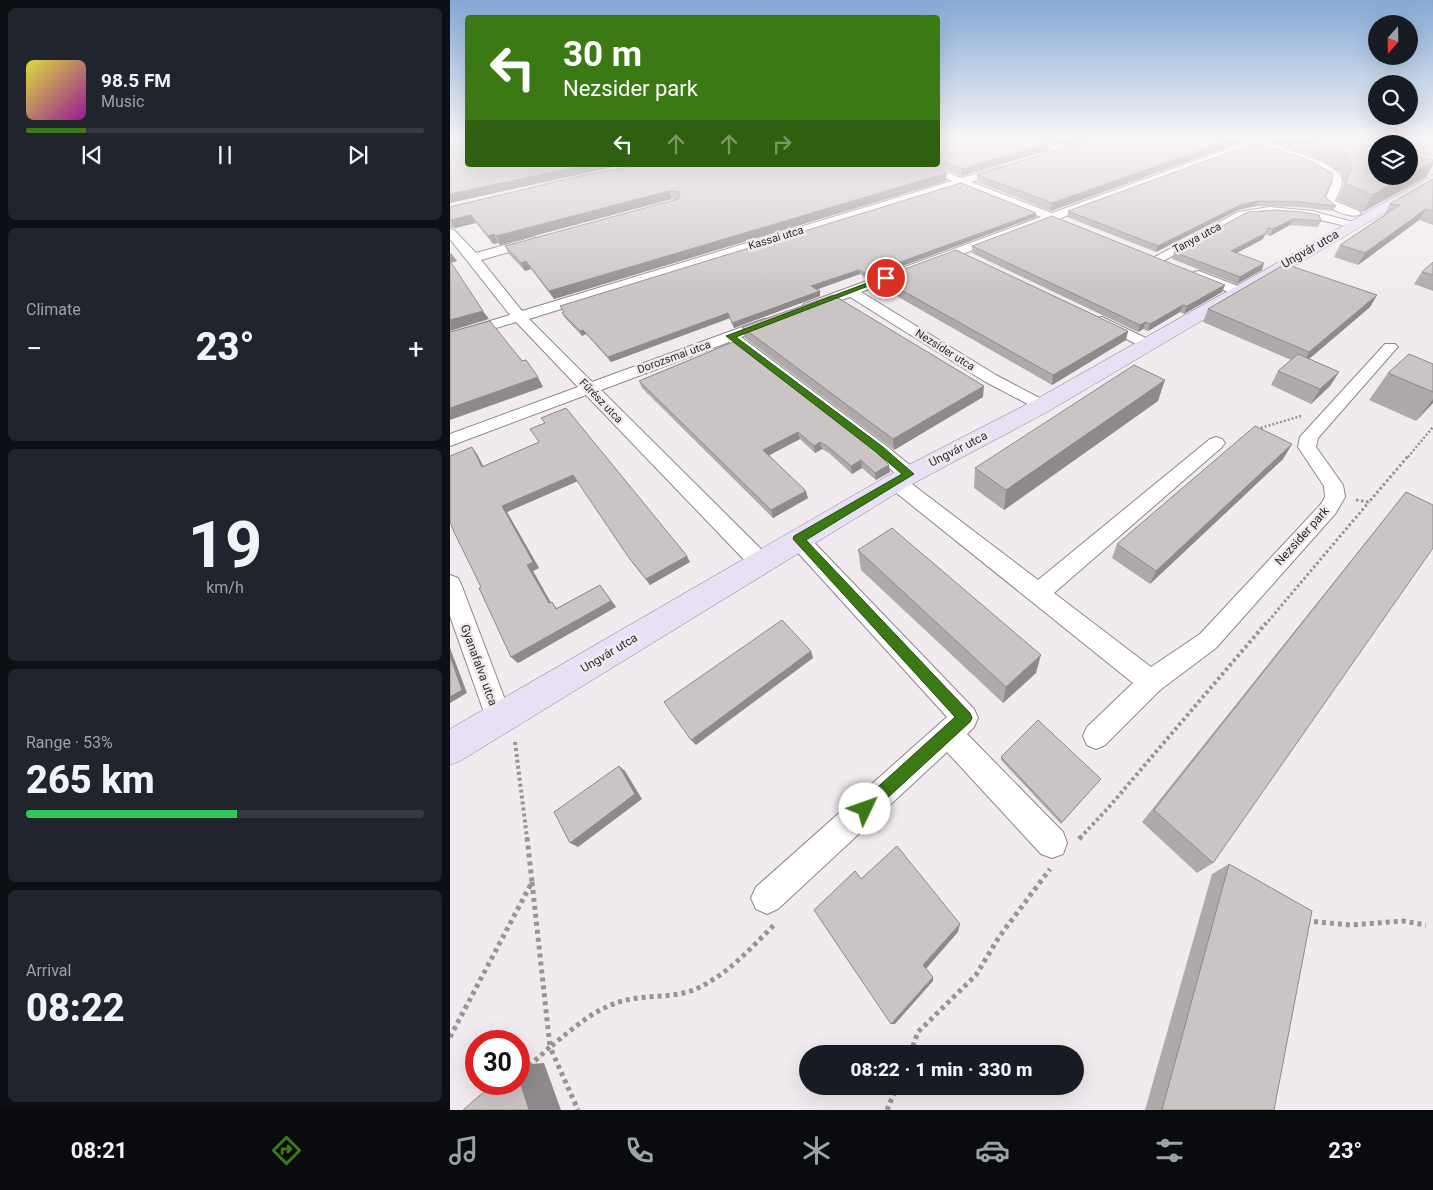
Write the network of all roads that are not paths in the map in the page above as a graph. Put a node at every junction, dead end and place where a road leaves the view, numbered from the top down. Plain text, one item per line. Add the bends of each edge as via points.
1 (932, 191) edge
2 (984, 191) edge
3 (1119, 191) edge
4 (1334, 191) edge
5 (1412, 191) edge
6 (1049, 216) junction
7 (1360, 221) junction
8 (1069, 224) edge
9 (450, 232) edge
10 (541, 239) edge
11 (956, 252) junction
12 (473, 258) junction
13 (975, 260) edge
14 (850, 291) junction
15 (1238, 291) junction
16 (1088, 314) edge
17 (519, 317) junction
18 (730, 336) junction
19 (450, 338) edge
20 (1147, 344) junction
21 (1390, 347) dead end
22 (588, 388) junction
23 (1040, 406) junction
24 (450, 440) edge
25 (1216, 443) dead end
26 (902, 478) junction
27 (798, 539) junction
28 (760, 562) junction
29 (450, 584) edge
30 (1038, 593) junction
31 (1151, 682) junction
32 (499, 718) junction
33 (948, 733) junction
34 (1096, 736) dead end
35 (450, 748) edge
36 (1061, 849) road end
37 (767, 898) road end

1 - 17 street, Kassai utca
2 - 6 street
3 - 6 street, Dorozsmai utca
4 - 7 street via 1329,202
5 - 7 street, Ungvár utca
6 - 8 street
6 - 11 street, Dorozsmai utca
7 - 15 street, Ungvár utca
7 - 15 street, Tanya utca via 1280,211 1251,212 1153,257
9 - 12 street, Fűrész utca
10 - 12 street
11 - 13 street
11 - 14 street, Dorozsmai utca
12 - 17 street, Fűrész utca
14 - 18 street, Dorozsmai utca
14 - 23 street, Nezsider utca
15 - 20 street, Ungvár utca
16 - 20 street
17 - 19 street, Kassai utca
17 - 22 street, Fűrész utca
18 - 22 street, Dorozsmai utca
18 - 26 street via 880,449
20 - 23 street, Ungvár utca
21 - 31 street, Nezsider park via 1308,437 1307,448 1333,485 1335,498 1328,509 1208,641
22 - 24 street, Dorozsmai utca
22 - 28 street, Fűrész utca
23 - 26 street, Ungvár utca
25 - 30 street
26 - 27 street, Ungvár utca
26 - 30 street
27 - 28 street, Ungvár utca
27 - 33 street via 965,718
28 - 32 street, Ungvár utca
29 - 32 street, Gyanafalva utca
30 - 31 street
31 - 34 street, Nezsider park
32 - 35 street, Ungvár utca
33 - 36 street
33 - 37 street

